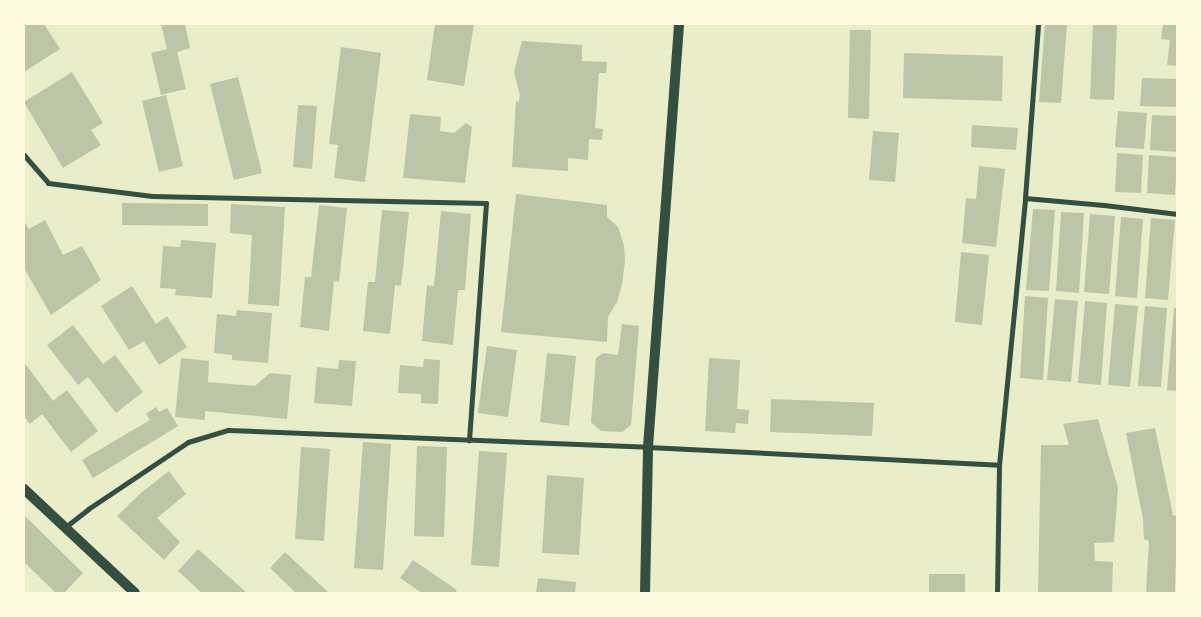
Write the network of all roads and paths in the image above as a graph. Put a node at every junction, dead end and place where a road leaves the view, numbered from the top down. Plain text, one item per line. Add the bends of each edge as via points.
1 (679, 24) edge
2 (1038, 24) edge
3 (24, 155) edge
4 (1024, 198) junction
5 (1177, 214) edge
6 (469, 440) junction
7 (648, 447) junction
8 (999, 465) junction
9 (24, 489) edge
10 (64, 529) junction
11 (135, 593) edge
12 (645, 593) edge
13 (997, 593) edge

1 - 7 main road
2 - 4 street
3 - 6 street via 48,183 152,196 486,203
4 - 5 street
4 - 8 street
6 - 7 street
6 - 10 street via 228,430 212,433 188,442 88,509
7 - 8 street
7 - 12 main road
8 - 13 street
9 - 10 main road
10 - 11 main road

